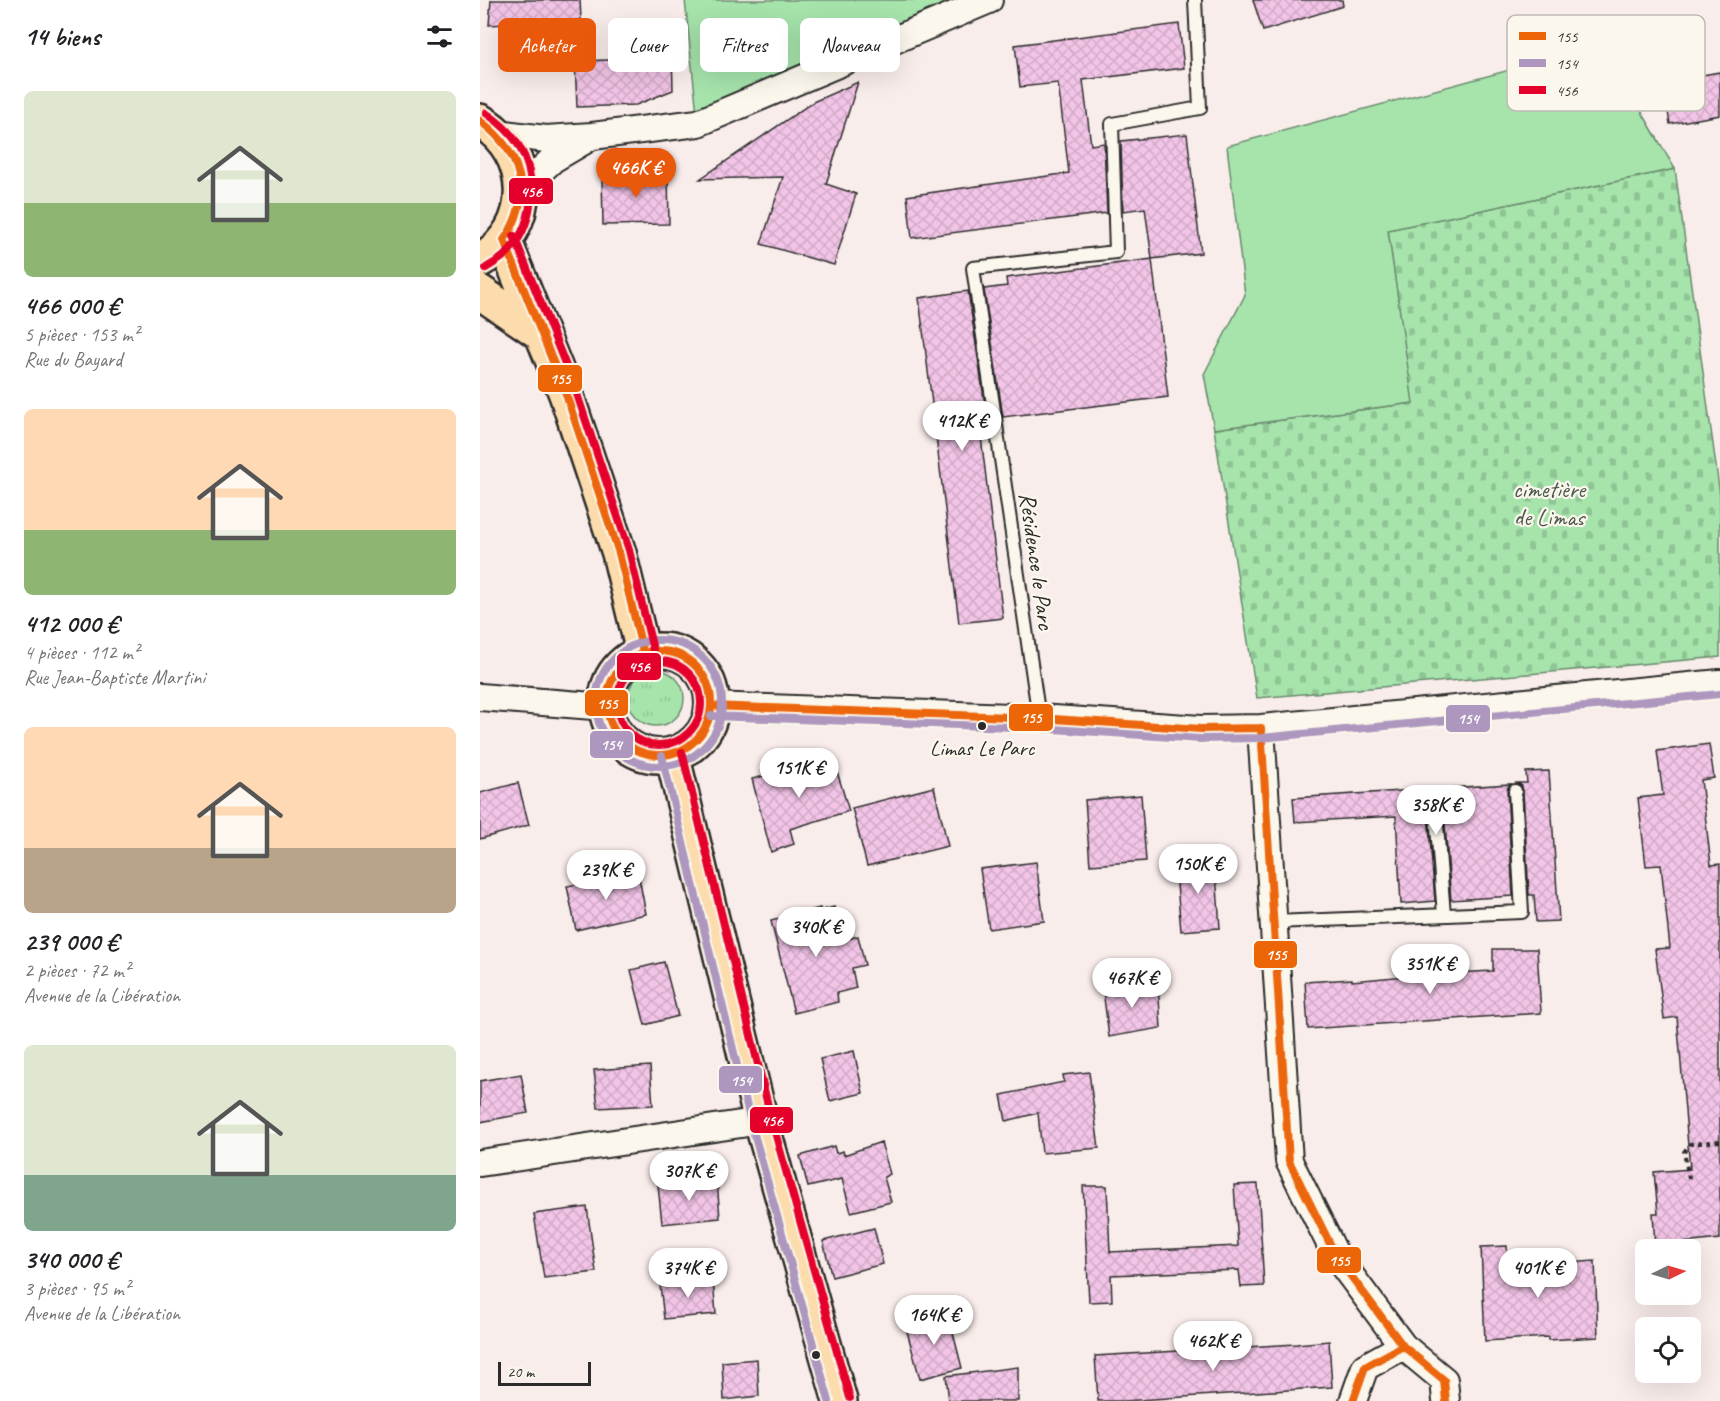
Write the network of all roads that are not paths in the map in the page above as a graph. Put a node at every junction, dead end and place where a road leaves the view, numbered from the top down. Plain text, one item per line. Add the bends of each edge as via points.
1 (989, 0) edge
2 (1196, 0) edge
3 (488, 127) edge
4 (592, 136) junction
5 (522, 188) junction
6 (492, 250) edge
7 (480, 292) edge
8 (540, 333) junction
9 (643, 652) junction
10 (1720, 683) edge
11 (480, 697) edge
12 (711, 706) junction
13 (606, 707) junction
14 (1039, 718) junction
15 (1262, 728) junction
16 (672, 754) junction
17 (1515, 791) dead end
18 (1435, 801) dead end
19 (1444, 915) junction
20 (1274, 922) junction
21 (761, 1121) junction
22 (480, 1163) edge
23 (1403, 1346) junction
24 (840, 1401) edge
25 (1353, 1401) edge
26 (1446, 1401) edge

1 - 4 street via 698,123
2 - 14 lane, Résidence le Parc via 1200,108 1112,124 1116,252 974,268
3 - 4 street via 546,139
3 - 5 main road via 510,149
4 - 5 street via 553,159
5 - 6 main road via 514,225
6 - 8 main road
7 - 8 main road
8 - 9 main road via 566,394 619,554
9 - 12 main road via 676,653 691,661 710,689
9 - 13 main road via 627,660 615,673
10 - 15 street
11 - 13 street
12 - 14 street
12 - 16 main road via 700,736
13 - 16 main road via 609,723 628,746 642,754
14 - 15 street via 1201,729
15 - 20 street
16 - 21 main road
17 - 19 lane via 1522,912
18 - 19 lane
19 - 20 lane
20 - 23 street via 1289,1161 1336,1256
21 - 22 street
21 - 24 main road
23 - 25 street via 1365,1367
23 - 26 street via 1444,1380

